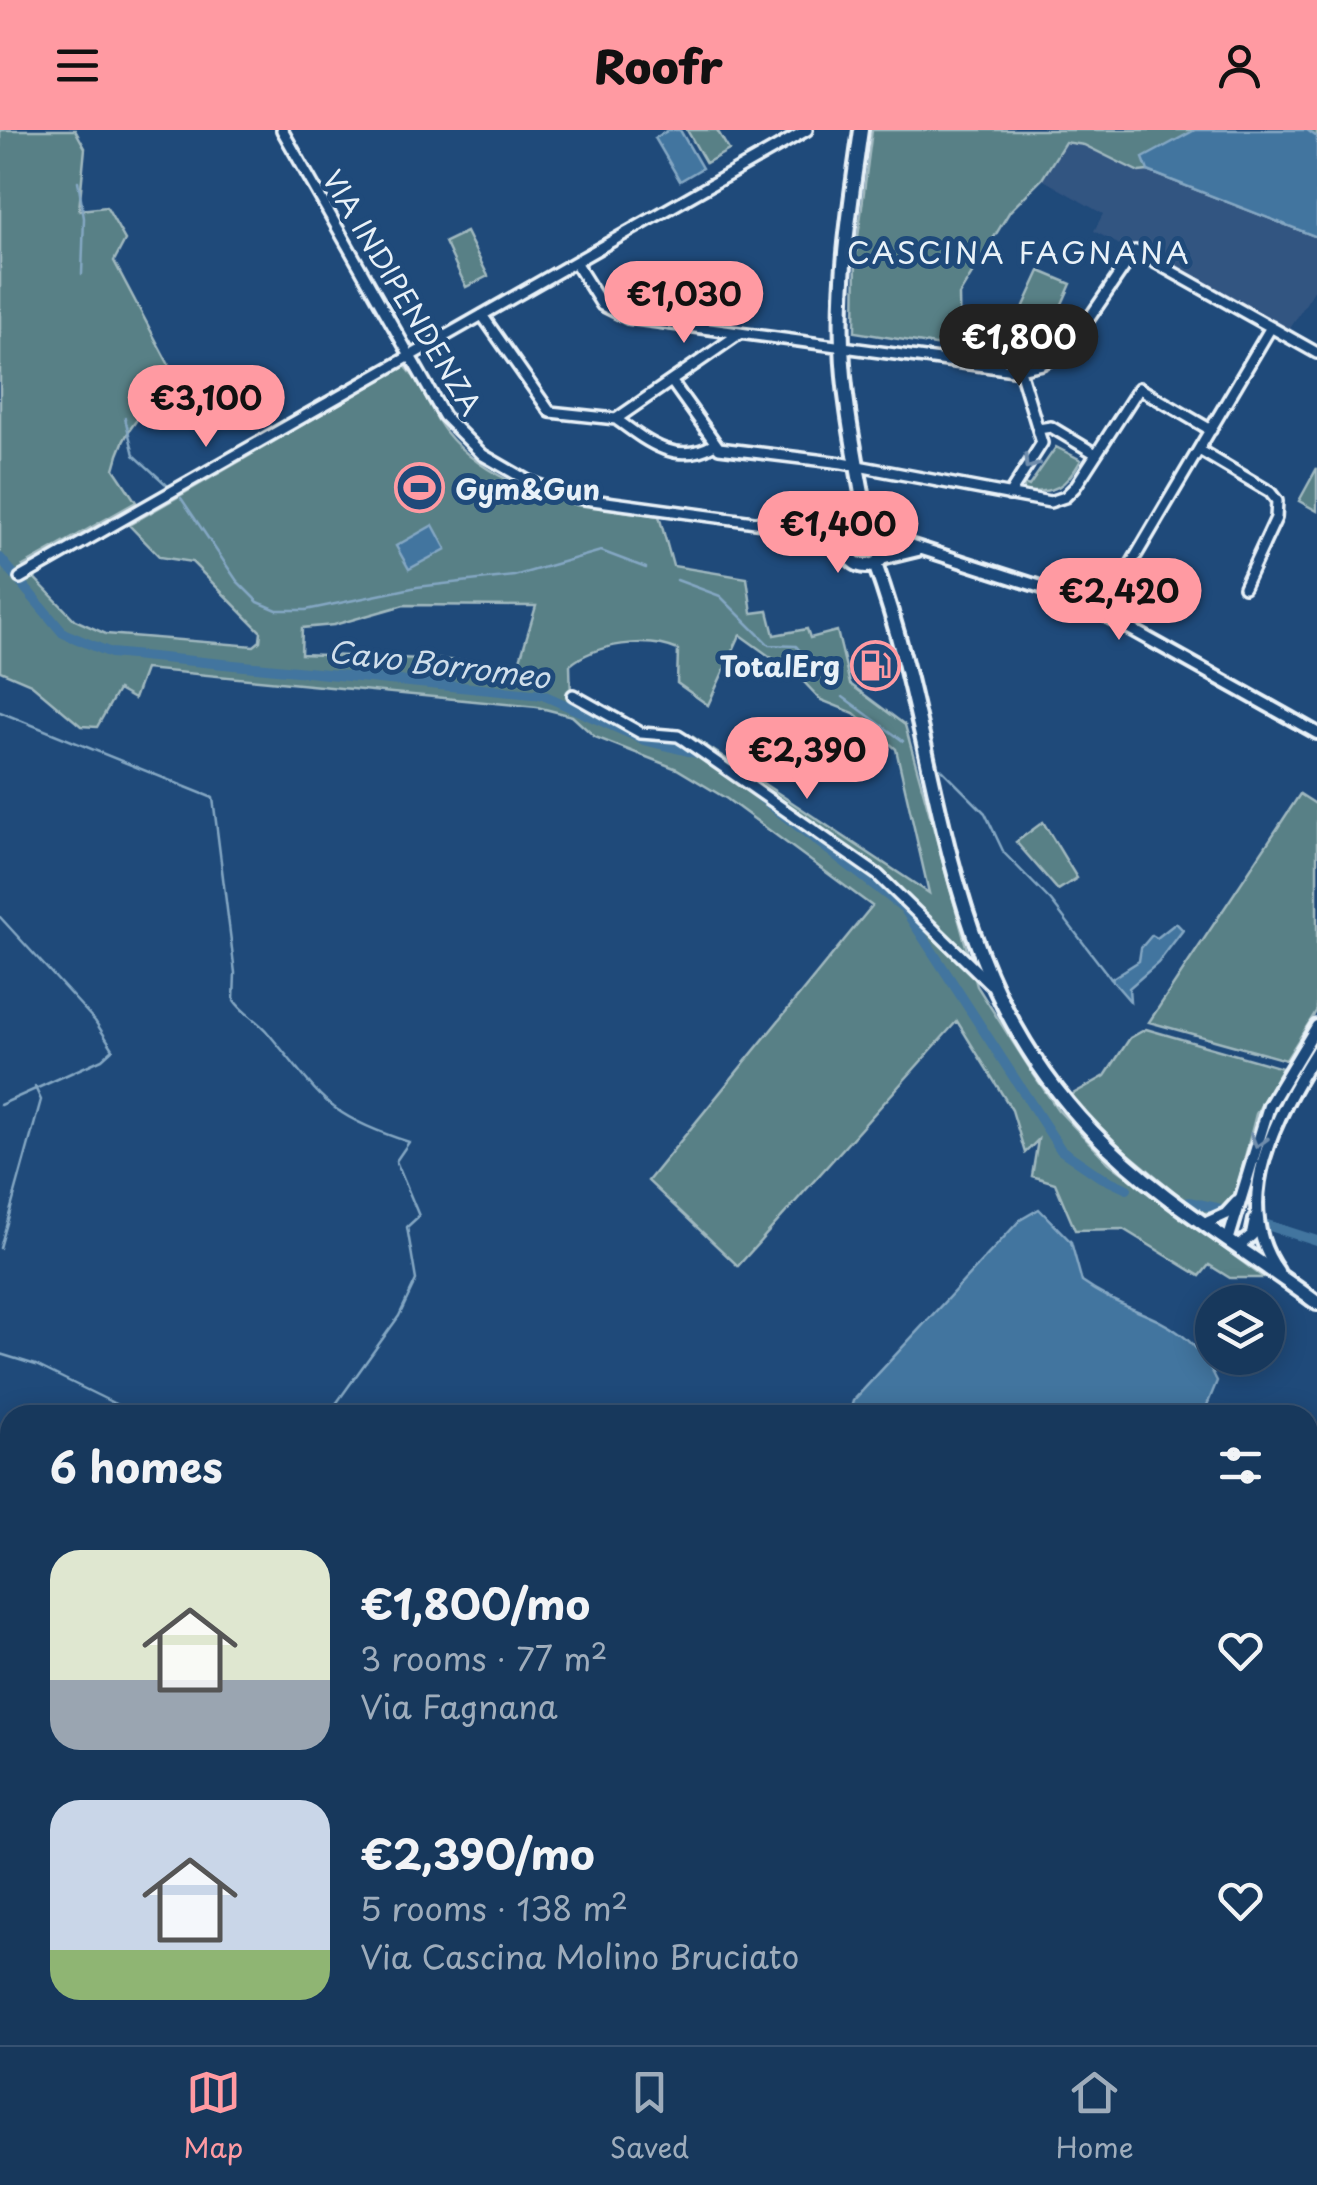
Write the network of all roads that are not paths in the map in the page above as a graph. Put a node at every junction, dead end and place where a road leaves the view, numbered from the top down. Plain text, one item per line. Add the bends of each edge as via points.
1 (282, 130) edge
2 (807, 130) edge
3 (861, 130) edge
4 (575, 262) junction
5 (482, 315) junction
6 (1271, 327) junction
7 (739, 334) junction
8 (842, 347) junction
9 (1317, 353) edge
10 (410, 356) junction
11 (1020, 370) junction
12 (672, 382) junction
13 (616, 419) junction
14 (1038, 429) junction
15 (1211, 430) junction
16 (714, 445) junction
17 (1199, 450) junction
18 (1096, 454) junction
19 (858, 469) junction
20 (1009, 495) junction
21 (868, 528) junction
22 (882, 536) junction
23 (848, 539) junction
24 (922, 549) junction
25 (878, 561) junction
26 (20, 578) dead end
27 (1244, 587) dead end
28 (1102, 612) junction
29 (573, 695) dead end
30 (1317, 734) edge
31 (990, 984) junction
32 (1317, 1026) edge
33 (1317, 1050) edge
34 (1241, 1198) junction
35 (1256, 1215) junction
36 (1204, 1224) junction
37 (1233, 1244) junction
38 (1281, 1276) junction
39 (1317, 1303) edge

1 - 10 street, VIA INDIPENDENZA
2 - 4 street
3 - 8 main road via 843,266
4 - 5 street
4 - 7 street via 602,305 618,315
5 - 10 street
5 - 13 street via 550,412
6 - 9 street
6 - 11 street via 1135,252 1074,344
6 - 15 street
7 - 8 street
7 - 12 street
8 - 11 street
8 - 19 main road
10 - 23 street, VIA INDIPENDENZA via 458,432 530,482 576,498
10 - 26 street
11 - 14 street
12 - 13 street
12 - 16 street
13 - 16 street via 664,451 692,454
14 - 18 street via 1051,427
14 -> 20 street via 1040,449
15 - 17 street
15 - 18 street via 1139,388
16 - 19 street
17 - 27 street via 1277,501 1276,518
17 - 28 street
18 - 20 street via 1065,497 1050,502
19 - 20 street
19 - 21 main road
21 - 22 main road
21 - 23 main road
22 - 24 street
22 - 25 main road
23 - 25 main road via 855,563
24 - 25 street
24 - 28 street
25 - 31 main road via 947,856
28 - 30 street
29 - 31 street via 642,733 678,736 878,875
31 - 36 main road via 1027,1047 1093,1132
32 -> 34 street via 1269,1106
33 - 35 street via 1276,1124
34 - 36 street
34 - 37 street
35 - 37 street via 1252,1235
35 - 38 street via 1261,1242
36 - 37 main road
37 - 38 main road
38 - 39 main road

